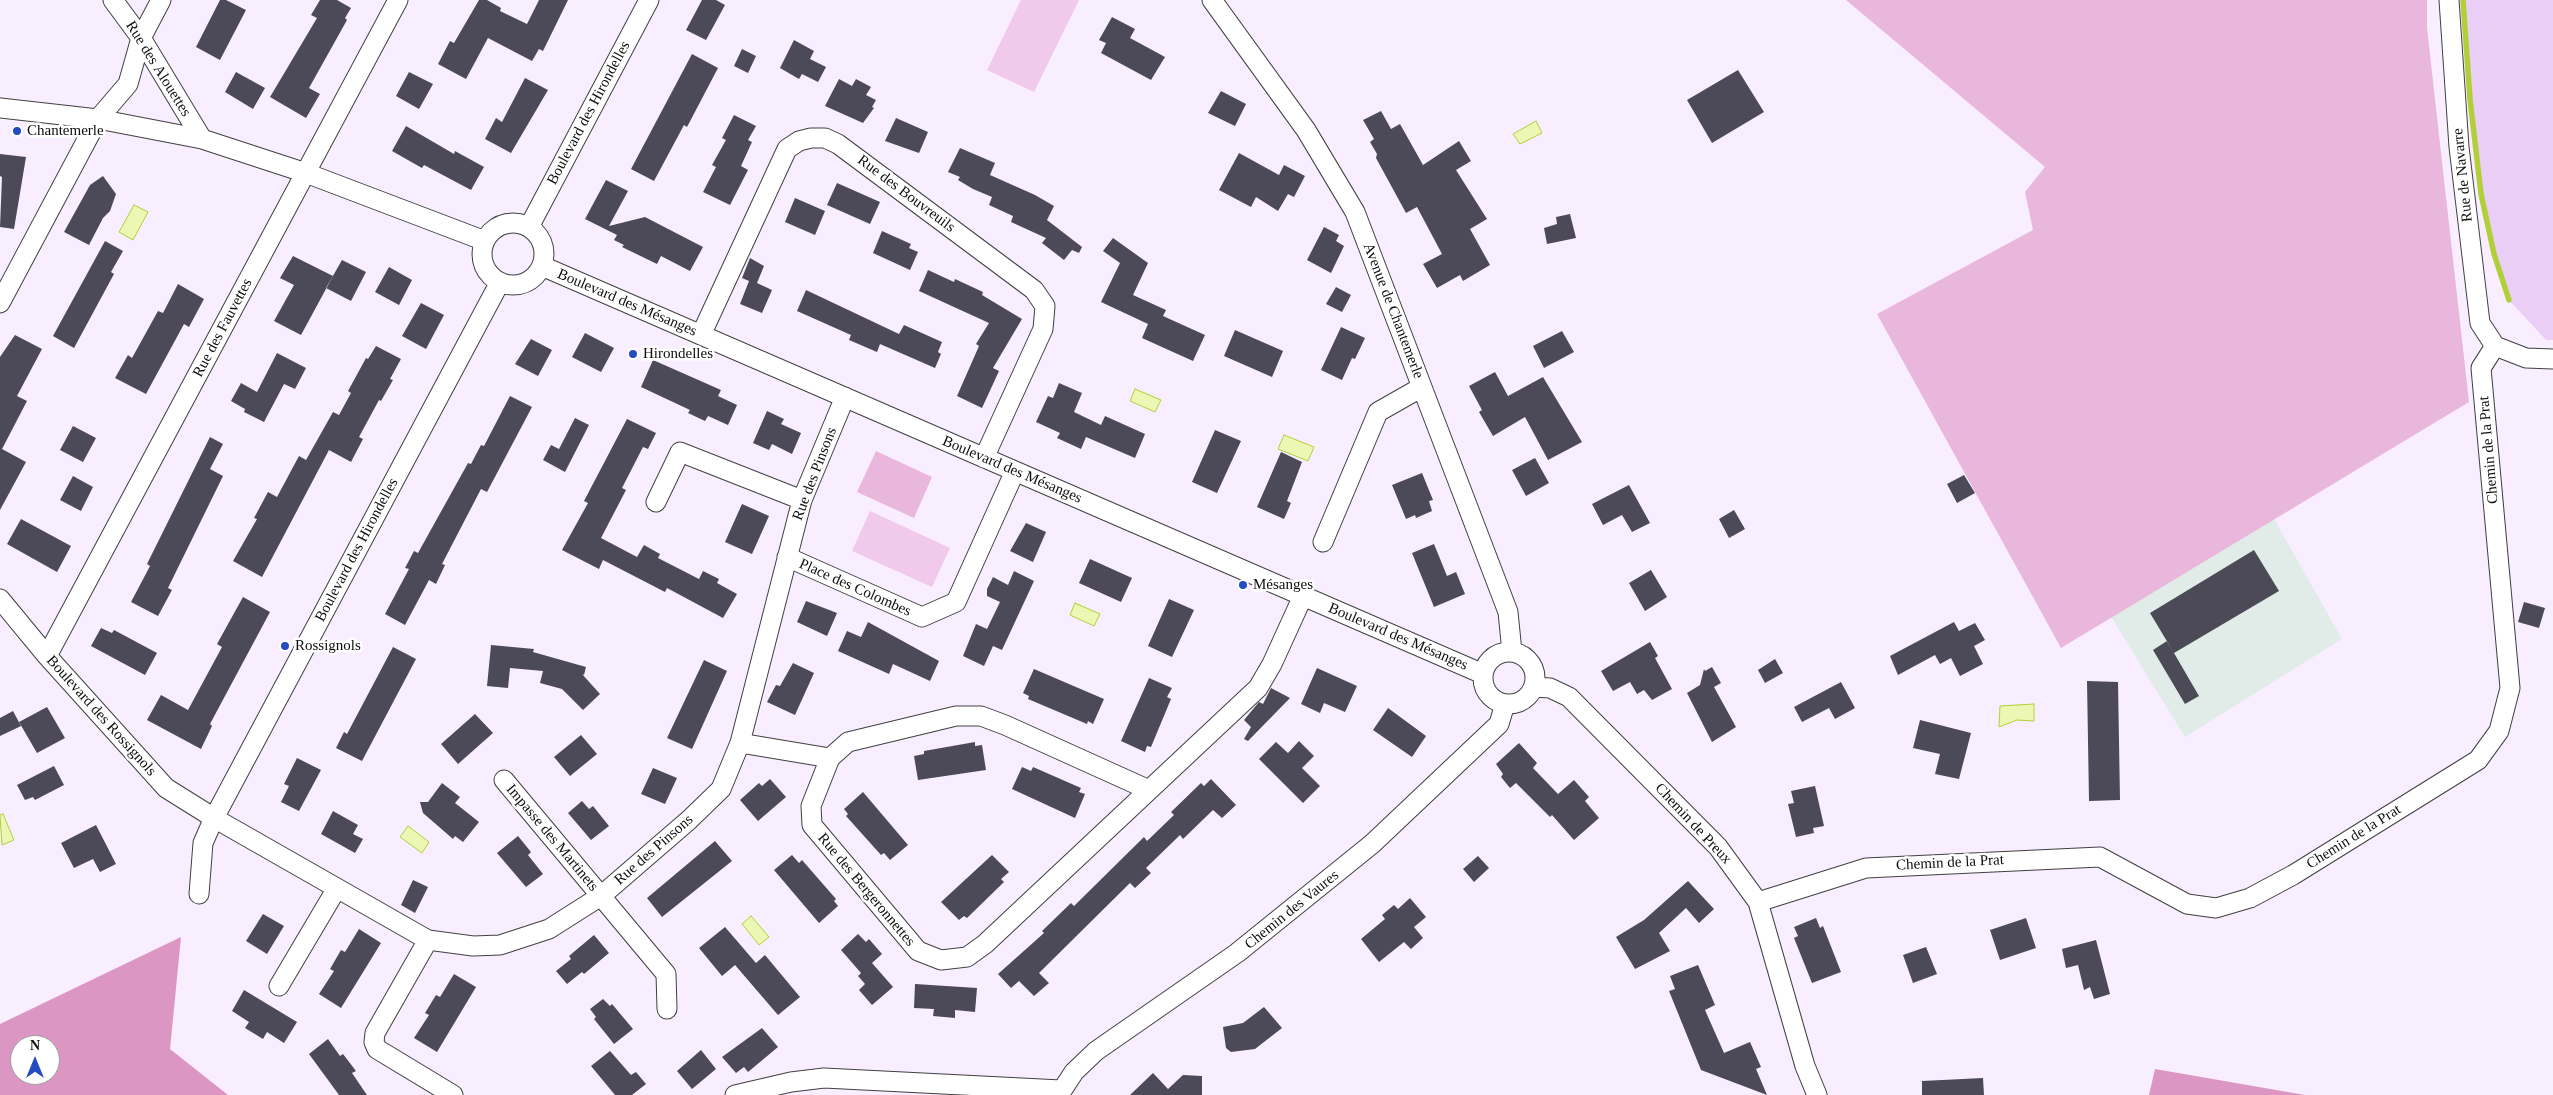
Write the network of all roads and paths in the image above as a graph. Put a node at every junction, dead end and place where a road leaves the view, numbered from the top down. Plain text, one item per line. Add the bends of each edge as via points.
1 (113, 0) edge
2 (161, 0) edge
3 (398, 0) edge
4 (648, 0) edge
5 (1212, 0) edge
6 (2449, 0) edge
7 (141, 38) junction
8 (0, 108) edge
9 (98, 119) junction
10 (202, 139) junction
11 (306, 173) junction
12 (529, 227) junction
13 (484, 241) junction
14 (542, 266) junction
15 (500, 282) junction
16 (0, 302) edge
17 (700, 335) junction
18 (2495, 346) junction
19 (2553, 359) edge
20 (1422, 387) junction
21 (845, 398) junction
22 (984, 458) junction
23 (1015, 471) junction
24 (802, 500) junction
25 (656, 502) dead end
26 (1323, 542) dead end
27 (787, 557) junction
28 (1303, 596) junction
29 (0, 600) edge
30 (1512, 652) junction
31 (47, 656) junction
32 (1483, 674) junction
33 (1535, 687) junction
34 (1505, 704) junction
35 (740, 743) junction
36 (830, 758) junction
37 (504, 780) dead end
38 (1149, 790) junction
39 (214, 818) junction
40 (336, 888) junction
41 (199, 894) dead end
42 (601, 896) junction
43 (1758, 902) junction
44 (428, 940) junction
45 (280, 986) dead end
46 (667, 1009) dead end
47 (1060, 1092) edge
48 (453, 1095) edge
49 (735, 1095) edge
50 (1816, 1095) edge

1 - 7 street, Rue des Alouettes
2 - 7 street
3 - 11 street, Rue des Fauvettes
4 - 12 street, Boulevard des Hirondelles
5 - 20 street, Avenue de Chantemerle via 1306,130 1355,212
6 - 18 street, Rue de Navarre via 2459,147 2480,323
7 - 9 street via 128,84
7 - 10 street, Rue des Alouettes
8 - 9 street
9 - 10 street
9 - 16 street
10 - 11 street
11 - 13 street
11 - 31 street, Rue des Fauvettes
12 - 13 street via 509,223 490,232
12 - 14 street via 536,232 544,249
13 - 15 street via 482,260 492,277
14 - 15 street via 529,281
14 - 17 street, Boulevard des Mésanges
15 - 39 street, Boulevard des Hirondelles
17 - 21 street, Boulevard des Mésanges
17 - 22 street, Rue des Bouvreuils via 787,149 799,141 825,138 838,144 1034,290 1045,306 1043,329
18 - 19 street via 2526,358
18 - 43 street, Chemin de la Prat via 2482,368 2510,688 2499,731 2478,760 2293,875 2250,898 2216,908 2187,904 2100,857 1866,868
20 - 26 street via 1378,412
20 - 30 street, Avenue de Chantemerle via 1508,612
21 - 22 street, Boulevard des Mésanges
21 - 24 street, Rue des Pinsons
22 - 23 street, Boulevard des Mésanges
23 - 27 street, Place des Colombes via 956,602 922,618
23 - 28 street, Boulevard des Mésanges
24 - 25 street via 680,452
24 - 27 street, Rue des Pinsons
27 - 35 street, Rue des Pinsons
28 - 32 street, Boulevard des Mésanges
28 - 38 street, Rue des Bergeronnettes via 1258,688
29 - 31 street, Boulevard des Rossignols
30 - 32 street via 1490,660
30 - 33 street via 1532,664
31 - 39 street, Boulevard des Rossignols via 166,788
32 - 34 street via 1485,690 1497,702
33 - 34 street via 1520,703
33 - 43 street, Chemin de Preux via 1550,688 1569,696 1718,847
34 - 47 street, Chemin des Vaures via 1499,724 1372,844 1237,953 1096,1051 1074,1072
35 - 36 street
35 - 42 street, Rue des Pinsons via 721,789
36 - 38 street, Rue des Bergeronnettes via 848,742 956,716 981,716
36 - 38 street, Rue des Bergeronnettes via 811,806 812,825 918,951 941,960 966,957 985,944
37 - 42 street, Impasse des Martinets
39 - 40 street, Rue des Pinsons
39 - 41 street, Boulevard des Hirondelles via 202,843
40 - 44 street, Rue des Pinsons
40 - 45 street
42 - 44 street, Rue des Pinsons via 549,929 500,944 473,946
42 - 46 street, Impasse des Martinets via 666,974
43 - 50 street, Chemin de Preux
44 - 48 street via 375,1033 374,1042 377,1049
47 - 49 street via 824,1078

